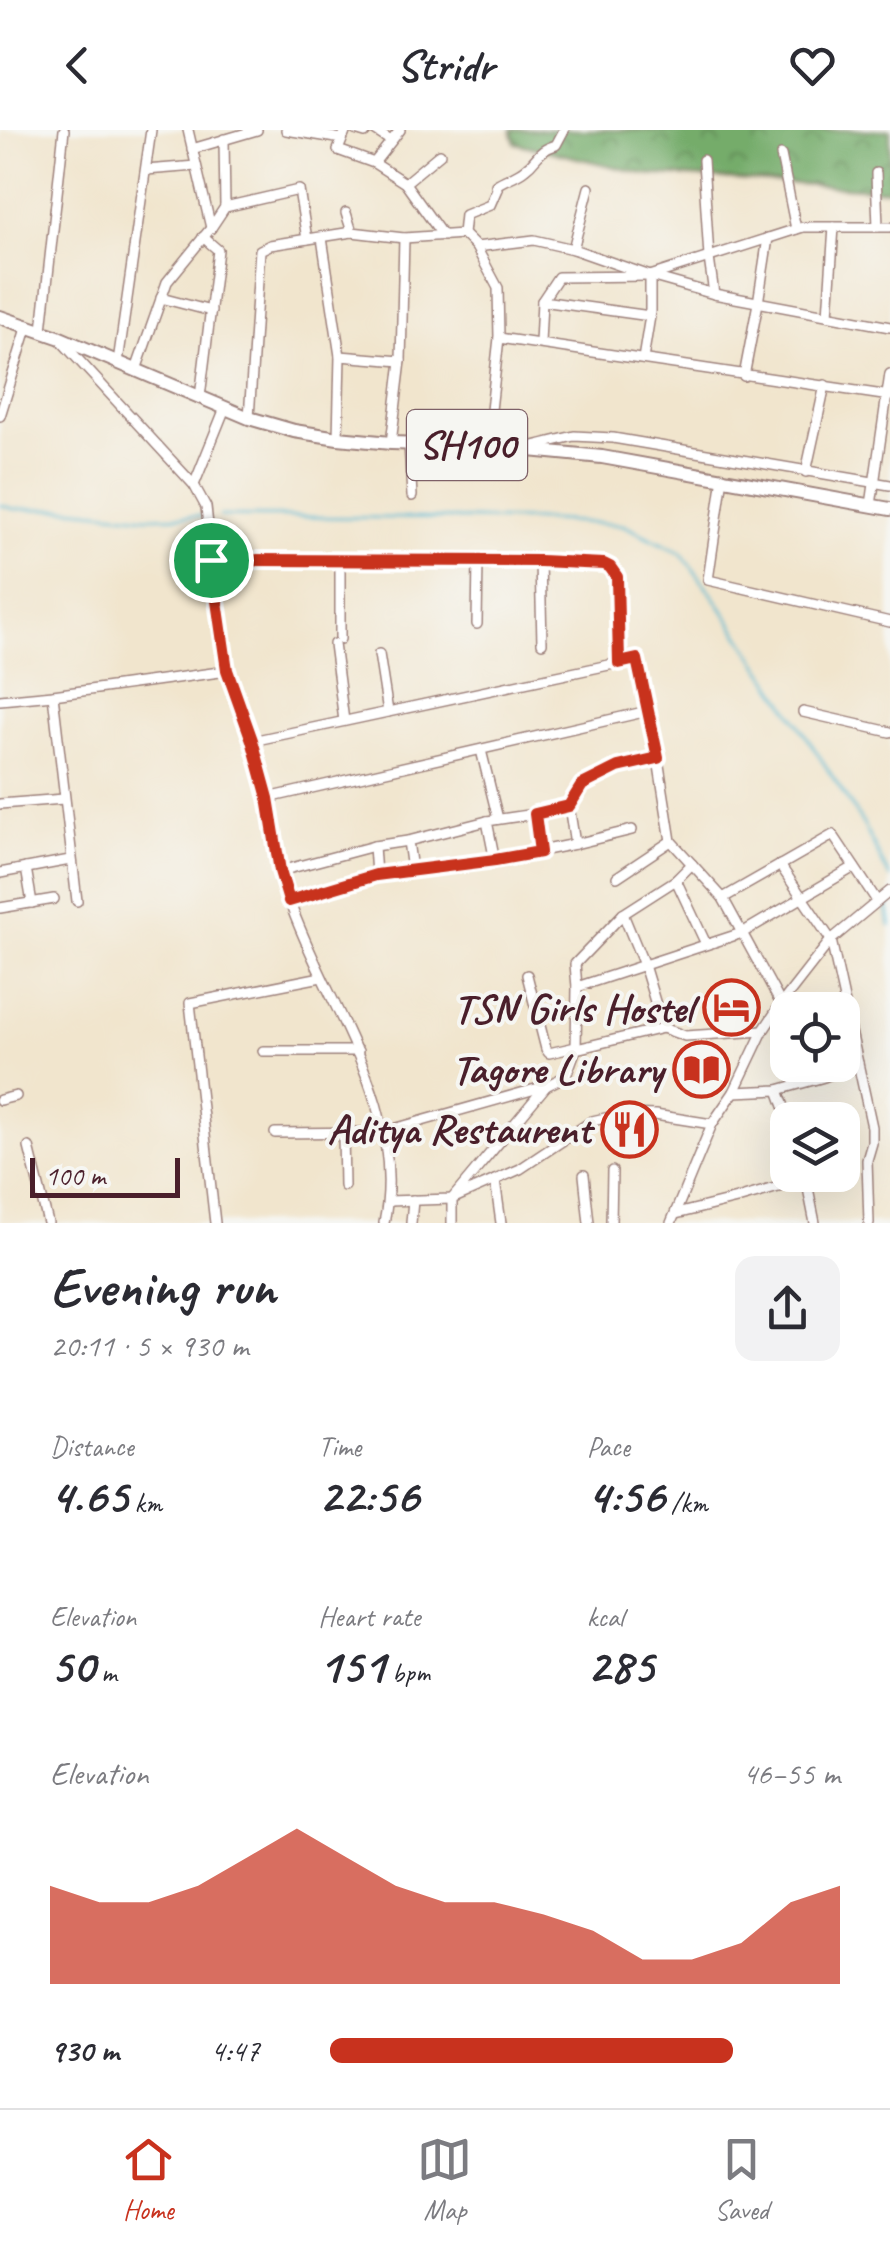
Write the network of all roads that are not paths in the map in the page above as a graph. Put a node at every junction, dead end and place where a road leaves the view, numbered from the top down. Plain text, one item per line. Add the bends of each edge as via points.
1 (64, 130) edge
2 (151, 130) edge
3 (188, 130) edge
4 (257, 130) edge
5 (286, 130) edge
6 (355, 130) edge
7 (366, 130) edge
8 (374, 130) edge
9 (400, 130) edge
10 (564, 130) edge
11 (344, 134) edge
12 (224, 139) junction
13 (391, 141) junction
14 (192, 149) junction
15 (440, 154) dead end
16 (782, 154) dead end
17 (704, 160) dead end
18 (374, 164) junction
19 (196, 166) junction
20 (146, 170) junction
21 (876, 173) dead end
22 (405, 182) junction
23 (589, 188) dead end
24 (225, 206) junction
25 (346, 213) dead end
26 (834, 227) junction
27 (878, 227) junction
28 (890, 227) edge
29 (211, 228) junction
30 (796, 229) junction
31 (352, 232) junction
32 (463, 234) junction
33 (443, 236) junction
34 (204, 238) junction
35 (322, 238) junction
36 (404, 238) junction
37 (768, 238) junction
38 (307, 239) junction
39 (476, 247) junction
40 (573, 249) junction
41 (709, 258) junction
42 (650, 276) junction
43 (714, 294) junction
44 (161, 298) junction
45 (542, 301) junction
46 (758, 303) junction
47 (211, 311) junction
48 (828, 315) junction
49 (650, 316) junction
50 (0, 319) edge
51 (890, 327) edge
52 (34, 328) junction
53 (58, 337) junction
54 (500, 338) junction
55 (540, 343) junction
56 (340, 356) junction
57 (642, 360) junction
58 (401, 361) junction
59 (118, 362) junction
60 (136, 370) junction
61 (890, 374) edge
62 (744, 376) junction
63 (825, 385) junction
64 (888, 396) edge
65 (200, 397) junction
66 (225, 408) junction
67 (0, 416) edge
68 (249, 418) junction
69 (338, 438) junction
70 (391, 443) junction
71 (409, 444) junction
72 (487, 446) junction
73 (522, 449) junction
74 (806, 472) junction
75 (723, 477) junction
76 (875, 482) junction
77 (194, 485) junction
78 (890, 485) edge
79 (412, 496) dead end
80 (870, 506) junction
81 (890, 509) edge
82 (211, 560) junction
83 (340, 560) junction
84 (478, 561) junction
85 (540, 561) junction
86 (890, 622) edge
87 (477, 624) dead end
88 (542, 643) dead end
89 (379, 654) dead end
90 (619, 663) junction
91 (227, 670) junction
92 (53, 695) junction
93 (0, 700) edge
94 (648, 710) junction
95 (388, 712) junction
96 (804, 712) dead end
97 (344, 721) junction
98 (890, 732) edge
99 (252, 740) junction
100 (481, 750) junction
101 (658, 758) junction
102 (64, 798) junction
103 (268, 798) junction
104 (0, 804) edge
105 (569, 806) junction
106 (535, 814) junction
107 (493, 820) junction
108 (632, 830) dead end
109 (408, 841) junction
110 (671, 841) junction
111 (575, 844) junction
112 (374, 846) junction
113 (540, 852) junction
114 (70, 860) junction
115 (495, 860) junction
116 (692, 864) junction
117 (780, 865) junction
118 (854, 867) junction
119 (26, 868) junction
120 (412, 870) junction
121 (280, 871) junction
122 (0, 873) edge
123 (376, 875) junction
124 (617, 878) dead end
125 (676, 880) junction
126 (890, 891) edge
127 (722, 898) junction
128 (802, 898) junction
129 (54, 899) dead end
130 (878, 900) junction
131 (77, 901) dead end
132 (289, 901) junction
133 (32, 903) junction
134 (0, 908) edge
135 (623, 914) junction
136 (742, 933) junction
137 (832, 940) junction
138 (706, 944) junction
139 (644, 965) junction
140 (527, 974) dead end
141 (321, 978) junction
142 (577, 987) junction
143 (774, 992) edge
144 (791, 992) edge
145 (843, 992) edge
146 (770, 1020) edge
147 (662, 1028) junction
148 (763, 1031) junction
149 (576, 1048) junction
150 (263, 1050) dead end
151 (358, 1051) junction
152 (860, 1072) edge
153 (804, 1082) edge
154 (546, 1086) junction
155 (778, 1090) junction
156 (734, 1092) junction
157 (16, 1096) dead end
158 (0, 1100) edge
159 (782, 1102) edge
160 (712, 1124) junction
161 (343, 1132) junction
162 (383, 1132) junction
163 (275, 1133) dead end
164 (29, 1147) dead end
165 (612, 1171) dead end
166 (584, 1175) dead end
167 (495, 1180) junction
168 (344, 1186) dead end
169 (770, 1188) edge
170 (809, 1192) edge
171 (452, 1199) junction
172 (412, 1200) junction
173 (388, 1201) junction
174 (673, 1218) edge
175 (48, 1223) edge
176 (214, 1223) edge
177 (384, 1223) edge
178 (411, 1223) edge
179 (452, 1223) edge
180 (502, 1223) edge
181 (589, 1223) edge
182 (611, 1223) edge
183 (815, 1223) edge
184 (869, 1223) edge

1 - 52 street
2 - 20 street
3 - 14 street
4 - 12 street
5 - 11 street
6 - 7 street
8 - 13 street
9 - 13 street
10 - 32 street via 528,168 496,185 490,205 465,215
11 - 18 street via 338,150
12 - 14 street
12 - 24 street
13 - 18 street
14 - 19 street
15 - 22 street
16 - 30 street
17 - 41 street
18 - 22 street
19 - 20 street
19 - 29 street
20 - 59 street
21 - 27 street
22 - 33 street
23 - 40 street
24 - 29 street
24 - 38 street via 300,190
25 - 31 street
26 - 27 street
26 - 30 street
26 - 48 street
27 - 28 street
29 - 34 street
30 - 37 street
31 - 35 street
31 - 36 street
32 - 33 street
32 - 39 street
33 - 36 street
34 - 44 street
34 - 47 street via 218,250
35 - 38 street
35 - 56 street
36 - 58 street
37 - 41 street
37 - 46 street
38 - 68 street via 260,250
39 - 40 street via 534,240
39 - 54 street via 498,288
40 - 42 street
41 - 42 street
41 - 43 street
42 - 43 street
42 - 45 street via 558,277
42 - 49 street
43 - 46 street
44 - 47 street
44 - 60 street
45 - 49 street
45 - 55 street
46 - 48 street
46 - 62 street
47 - 65 street
48 - 51 street
49 - 57 street
50 - 52 main road, SH100
52 - 53 main road, SH100
52 - 67 street
53 - 59 main road, SH100
53 - 77 street
54 - 55 street
54 - 72 street
55 - 57 street
56 - 58 street
56 - 69 street
57 - 62 street
58 - 70 street
59 - 60 main road, SH100
60 - 65 main road, SH100
61 - 64 street
62 - 63 street
63 - 64 street
63 - 74 street
64 - 76 street
65 - 66 main road, SH100
66 - 68 main road, SH100
66 - 77 street
68 - 69 main road, SH100
69 - 70 main road, SH100
70 - 71 main road, SH100
71 - 72 main road, SH100
71 - 79 street
72 - 73 main road, SH100
73 - 74 street via 574,436 613,438
73 - 75 main road, SH100
74 - 76 street
75 - 80 main road, SH100
75 - 86 street via 708,580
76 - 78 street
76 - 80 street
77 - 82 street via 206,507
80 - 81 main road, SH100
82 - 83 street
82 - 91 street
83 - 84 street
83 - 97 street via 337,641
84 - 85 street
84 - 87 street
85 - 88 street
85 - 90 street via 604,564 614,571
89 - 95 street
90 - 94 street via 637,659
90 - 95 street
91 - 92 street
91 - 99 street
92 - 93 street
92 - 102 street
94 - 100 street
94 - 101 street
95 - 97 street
96 - 98 street
97 - 99 street
99 - 103 street
100 - 103 street
100 - 107 street
101 - 105 street via 582,785
101 - 110 street
102 - 104 street
102 - 114 street
103 - 121 street
105 - 106 street
105 - 111 street
106 - 107 street
106 - 113 street
107 - 109 street
107 - 115 street
108 - 111 street
109 - 112 street
109 - 120 street
110 - 116 street
110 - 124 street
111 - 113 street
112 - 121 street
112 - 123 street
113 - 115 street
114 - 119 street
114 - 131 street
115 - 120 street
116 - 125 street
116 - 127 street
117 - 118 street via 833,835
117 - 127 street
117 - 128 street
118 - 128 street
118 - 130 street
119 - 122 street
119 - 133 street
120 - 123 street
121 - 132 street
123 - 132 street
125 - 135 street
125 - 138 street
126 - 130 street
127 - 136 street
128 - 136 street
128 - 137 street
129 - 133 street
130 - 137 street
132 - 141 street
133 - 134 street
135 - 139 street
135 - 142 street via 575,964
136 - 138 street
136 - 143 street
137 - 144 street
137 - 145 street
138 - 139 street
139 - 142 street
139 - 147 street
140 - 149 street via 546,1049
141 - 151 street
141 - 176 street via 190,1004
142 - 149 street
146 - 148 street
147 - 148 street via 685,1036
147 - 149 street
148 - 156 street
149 - 154 street via 566,1076
150 - 151 street
151 - 162 street
152 - 184 street via 872,1127
153 - 155 street
154 - 162 street
154 - 171 street
155 - 156 street
155 - 159 street
156 - 160 street
157 - 158 street
160 - 167 street via 623,1114 592,1121
160 - 174 street
161 - 162 street
161 - 163 street
161 - 168 street
162 - 173 street
164 - 175 street
165 - 182 street
166 - 181 street
167 - 171 street
167 - 180 street
169 - 174 street
170 - 183 street
171 - 172 street
171 - 179 street
172 - 173 street
172 - 178 street
173 - 177 street

